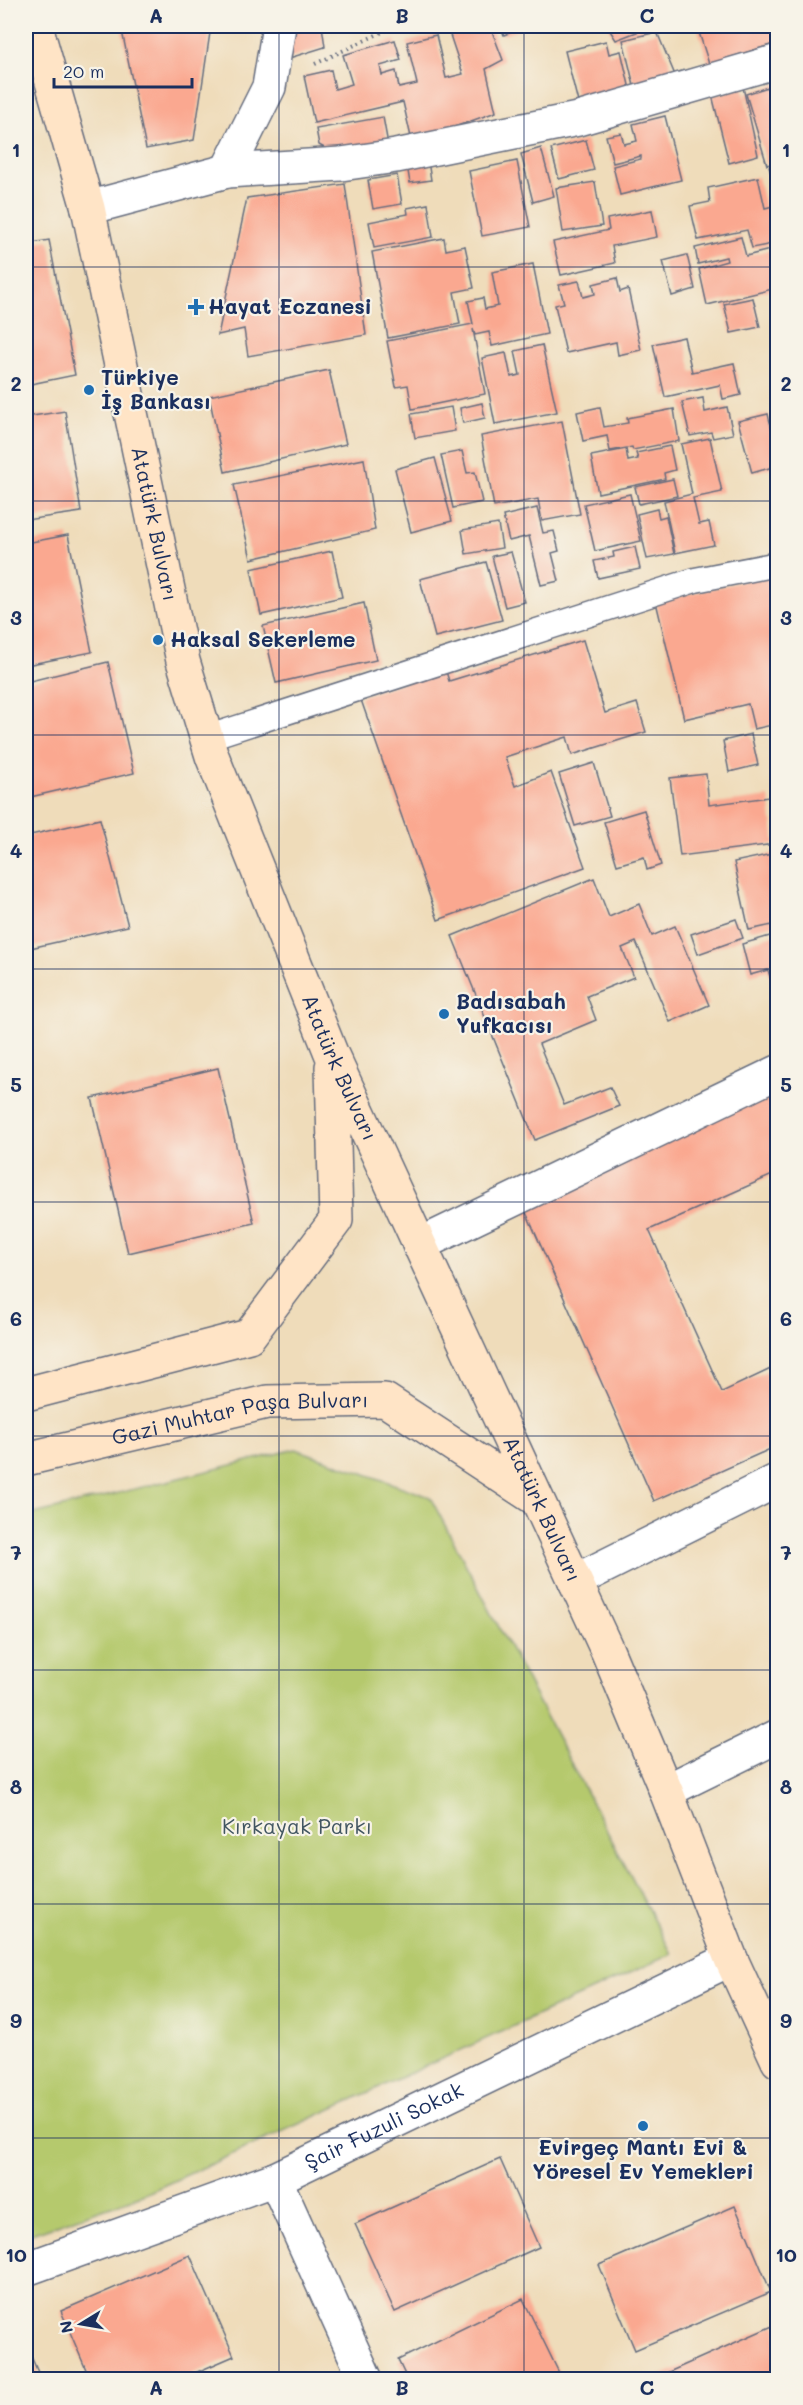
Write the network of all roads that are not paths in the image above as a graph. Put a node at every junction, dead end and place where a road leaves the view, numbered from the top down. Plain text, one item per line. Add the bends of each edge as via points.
1 (36, 26) edge
2 (279, 26) edge
3 (777, 61) edge
4 (227, 171) junction
5 (88, 208) junction
6 (777, 564) edge
7 (206, 738) junction
8 (332, 1053) junction
9 (777, 1072) edge
10 (419, 1245) junction
11 (26, 1394) edge
12 (26, 1459) edge
13 (777, 1480) edge
14 (536, 1499) junction
15 (575, 1581) junction
16 (777, 1736) edge
17 (666, 1791) junction
18 (731, 1959) junction
19 (777, 2061) edge
20 (275, 2179) junction
21 (26, 2269) edge
22 (366, 2379) edge

1 - 5 main road, Atatürk Bulvarı
2 - 4 street via 269,87
3 - 4 street via 578,119 487,138 341,164
4 - 5 street
5 - 7 main road, Atatürk Bulvarı via 183,661
6 - 7 lane via 695,580
7 - 8 main road, Atatürk Bulvarı
8 - 10 main road, Atatürk Bulvarı
8 - 11 main road via 336,1220 249,1336
9 - 10 street
10 - 14 main road, Atatürk Bulvarı
12 - 14 main road, Gazi Muhtar Paşa Bulvarı via 267,1402 385,1400
13 - 15 street
14 - 15 main road, Atatürk Bulvarı
15 - 17 main road, Atatürk Bulvarı
16 - 17 street
17 - 18 main road, Atatürk Bulvarı
18 - 19 main road, Atatürk Bulvarı
18 - 20 street, Şair Fuzuli Sokak
20 - 21 street, Şair Fuzuli Sokak
20 - 22 street

